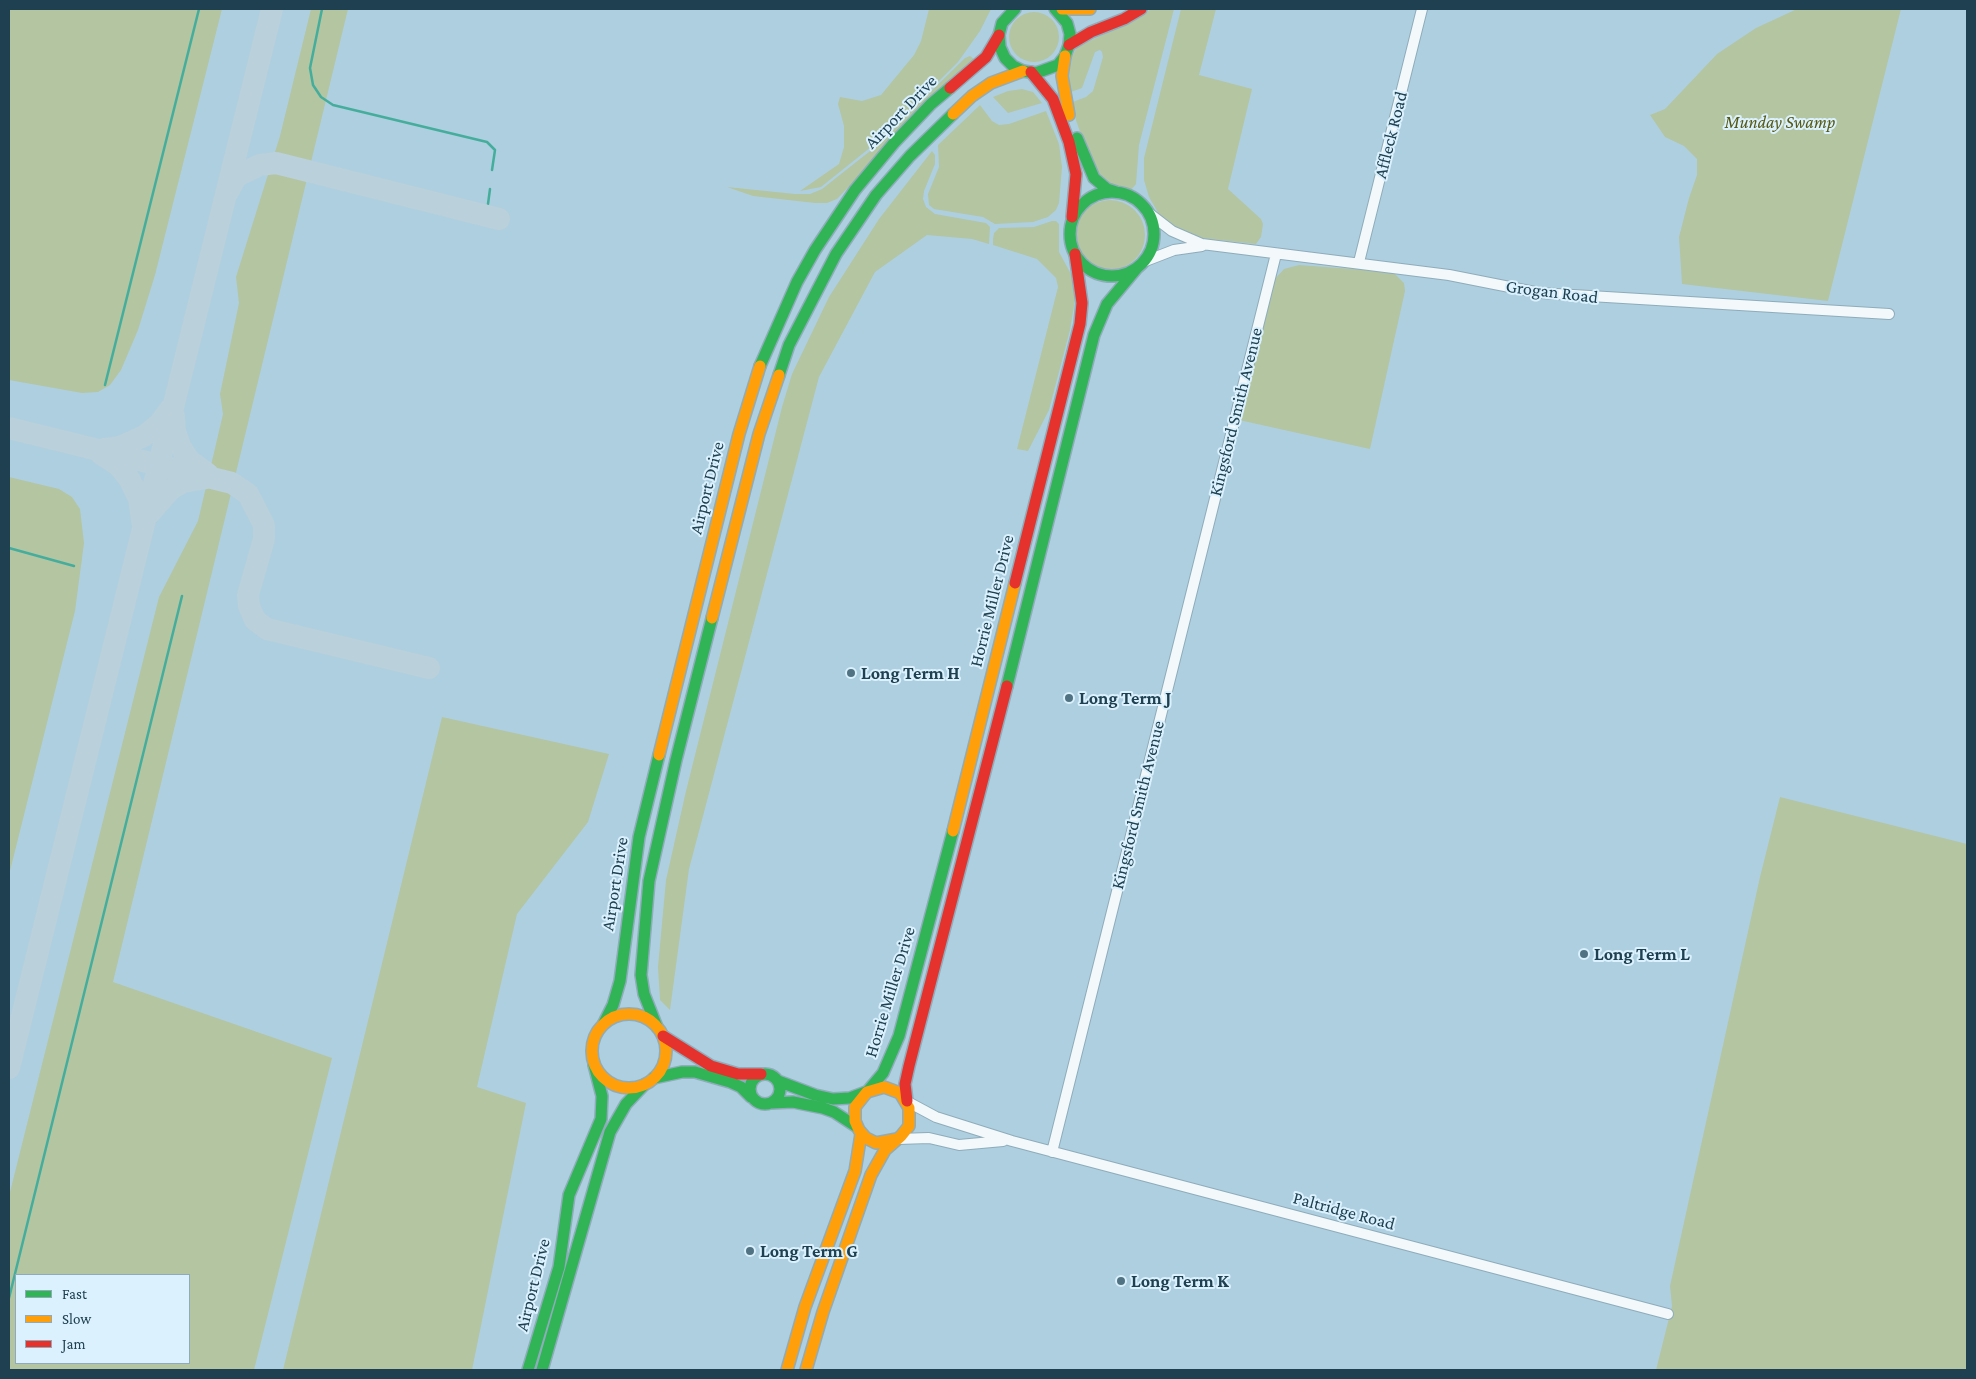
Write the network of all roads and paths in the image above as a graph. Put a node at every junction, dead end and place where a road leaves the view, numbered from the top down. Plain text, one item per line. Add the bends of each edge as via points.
1 (1015, 9) edge
2 (1055, 9) edge
3 (1062, 9) edge
4 (1090, 9) edge
5 (1140, 9) edge
6 (1422, 9) edge
7 (999, 35) junction
8 (1067, 51) junction
9 (1027, 72) junction
10 (1116, 192) junction
11 (1150, 214) junction
12 (1071, 222) junction
13 (1218, 246) junction
14 (1075, 254) junction
15 (1276, 254) junction
16 (1359, 262) junction
17 (1140, 265) junction
18 (1889, 314) dead end
19 (604, 1023) junction
20 (660, 1031) junction
21 (594, 1065) junction
22 (761, 1074) junction
23 (778, 1081) junction
24 (649, 1082) junction
25 (866, 1092) junction
26 (751, 1097) junction
27 (907, 1101) junction
28 (770, 1103) junction
29 (859, 1130) junction
30 (898, 1139) junction
31 (1012, 1141) junction
32 (1052, 1152) junction
33 (1668, 1314) dead end
34 (528, 1370) edge
35 (542, 1370) edge
36 (787, 1370) edge
37 (806, 1370) edge

1 - 7 main road, Airport Drive via 1002,23
2 - 8 main road via 1067,23 1070,34
3 - 4 main road
5 - 8 main road via 1092,32
6 - 16 street, Affleck Road
7 - 9 main road via 1005,58
7 - 19 main road, Airport Drive via 986,57 920,115 855,190 796,282 761,362 739,434 648,798 632,882 620,981
8 - 9 main road, Airport Drive via 1058,64 1048,70
8 - 10 main road via 1062,76 1070,118 1094,178
9 - 12 main road via 1053,99 1072,152 1076,184
9 - 20 main road, Airport Drive via 991,83 963,103 890,179 836,254 786,354 757,444 676,760 649,881 641,975 644,994
10 - 11 main road via 1138,200
10 - 12 main road via 1096,194 1088,199
11 - 13 street, Grogan Road via 1177,234 1202,244
11 - 17 main road via 1153,244
12 - 14 main road via 1070,238
13 - 15 street, Grogan Road
13 - 17 street, Grogan Road via 1182,248
14 - 17 main road via 1092,271 1107,276 1123,275
14 - 25 main road, Horrie Miller Drive via 1082,308 1058,412 901,1027 883,1073
15 - 16 street, Grogan Road
15 - 32 street, Kingsford Smith Avenue
16 - 18 street, Grogan Road via 1560,295
17 - 27 main road, Horrie Miller Drive via 1110,299 1094,335 1048,531 908,1066
19 - 20 main road via 617,1016 631,1014 645,1018
19 - 21 main road via 592,1042
20 - 22 main road via 711,1066 738,1074
20 - 24 main road via 666,1056 662,1068
21 - 24 main road via 602,1078 615,1086 630,1088
21 - 34 main road, Airport Drive via 602,1096 601,1119 569,1195 558,1267
22 - 23 main road via 770,1075
22 - 26 main road via 750,1083
23 - 25 main road via 833,1099 850,1098
23 - 28 main road via 780,1093
24 - 26 main road via 682,1072 695,1072 730,1082
24 - 35 main road, Airport Drive via 626,1104 610,1132
25 - 27 main road via 878,1087 890,1088
25 - 29 main road via 855,1107
26 - 28 main road via 758,1103
27 - 30 main road via 909,1126
27 - 31 street, Paltridge Road via 936,1116
28 - 29 main road via 793,1102 823,1108
29 - 30 main road via 876,1143
29 - 36 main road via 855,1171 805,1307
30 - 31 street, Paltridge Road via 930,1138 959,1145
30 - 37 main road via 885,1150 871,1175
31 - 32 street, Paltridge Road
32 - 33 street, Paltridge Road

